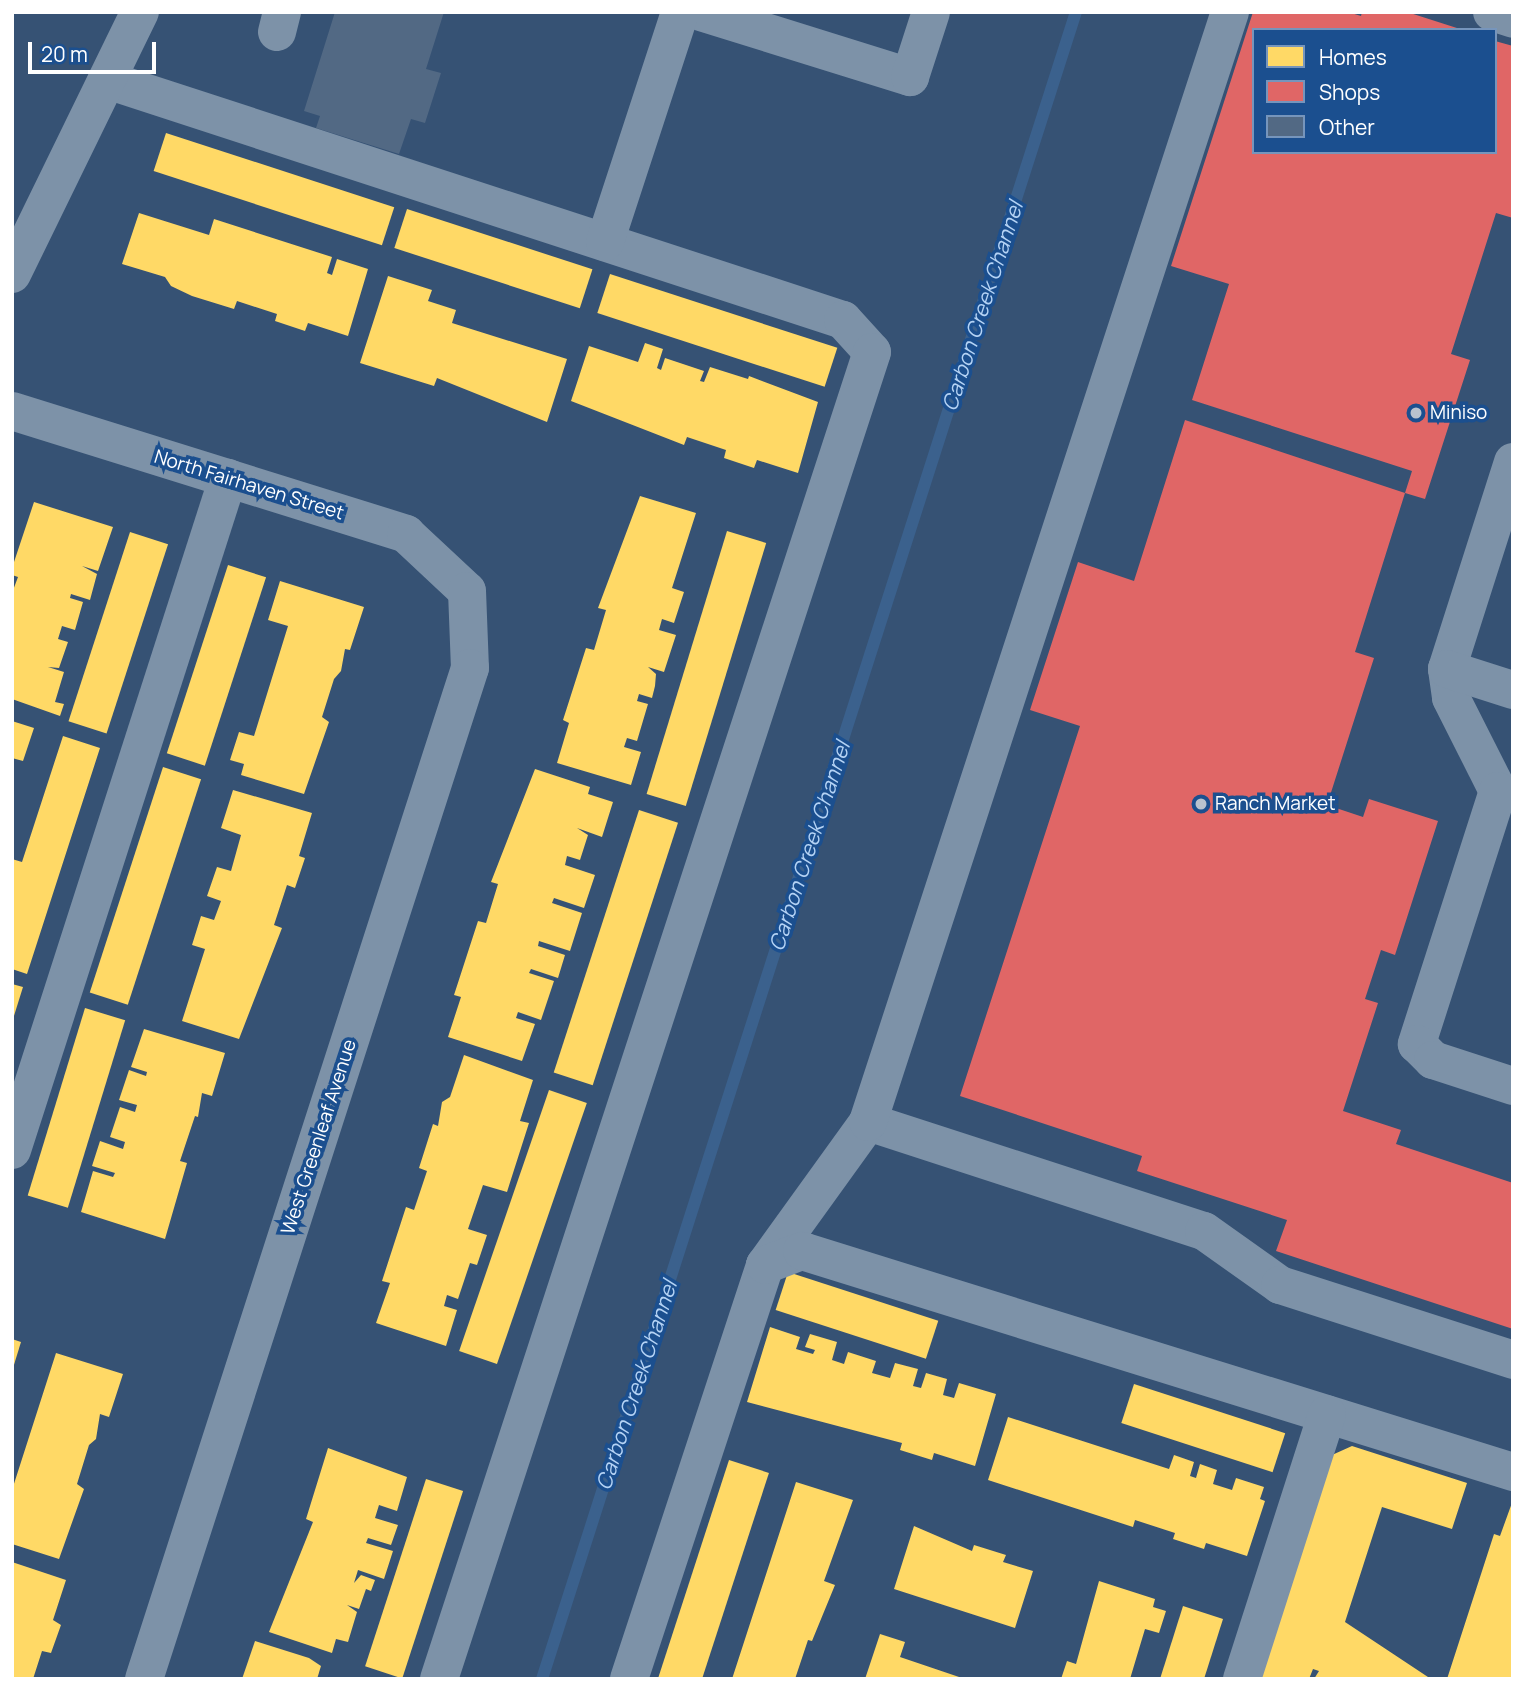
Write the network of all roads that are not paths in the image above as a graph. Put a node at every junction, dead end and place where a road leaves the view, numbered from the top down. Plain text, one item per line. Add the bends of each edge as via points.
1 (140, 12) edge
2 (680, 12) edge
3 (701, 12) edge
4 (931, 12) edge
5 (1230, 12) edge
6 (1492, 12) edge
7 (1513, 19) edge
8 (107, 80) junction
9 (605, 242) junction
10 (12, 274) edge
11 (12, 411) edge
12 (1513, 463) edge
13 (228, 478) junction
14 (467, 591) joint
15 (1447, 669) junction
16 (1513, 690) edge
17 (1513, 1086) edge
18 (868, 1122) junction
19 (12, 1150) edge
20 (765, 1265) junction
21 (1513, 1360) edge
22 (1327, 1414) junction
23 (1513, 1472) edge
24 (144, 1679) edge
25 (439, 1679) edge
26 (629, 1679) edge
27 (1242, 1679) edge

1 - 8 street
2 - 9 street
3 - 4 street via 910,77
5 - 18 street
6 - 7 street
8 - 9 street
8 - 10 street
9 - 25 street via 843,320 872,352
11 - 13 street, North Fairhaven Street
12 - 15 street
13 - 14 street, North Fairhaven Street via 406,534
13 - 19 street
14 - 24 street, West Greenleaf Avenue via 470,668
15 - 16 street
15 - 17 street via 1451,698 1498,791 1417,1044 1433,1059
18 - 20 street
18 - 21 street via 1204,1231 1280,1285
20 - 22 street via 802,1251
20 - 26 street
22 - 23 street
22 - 27 street

